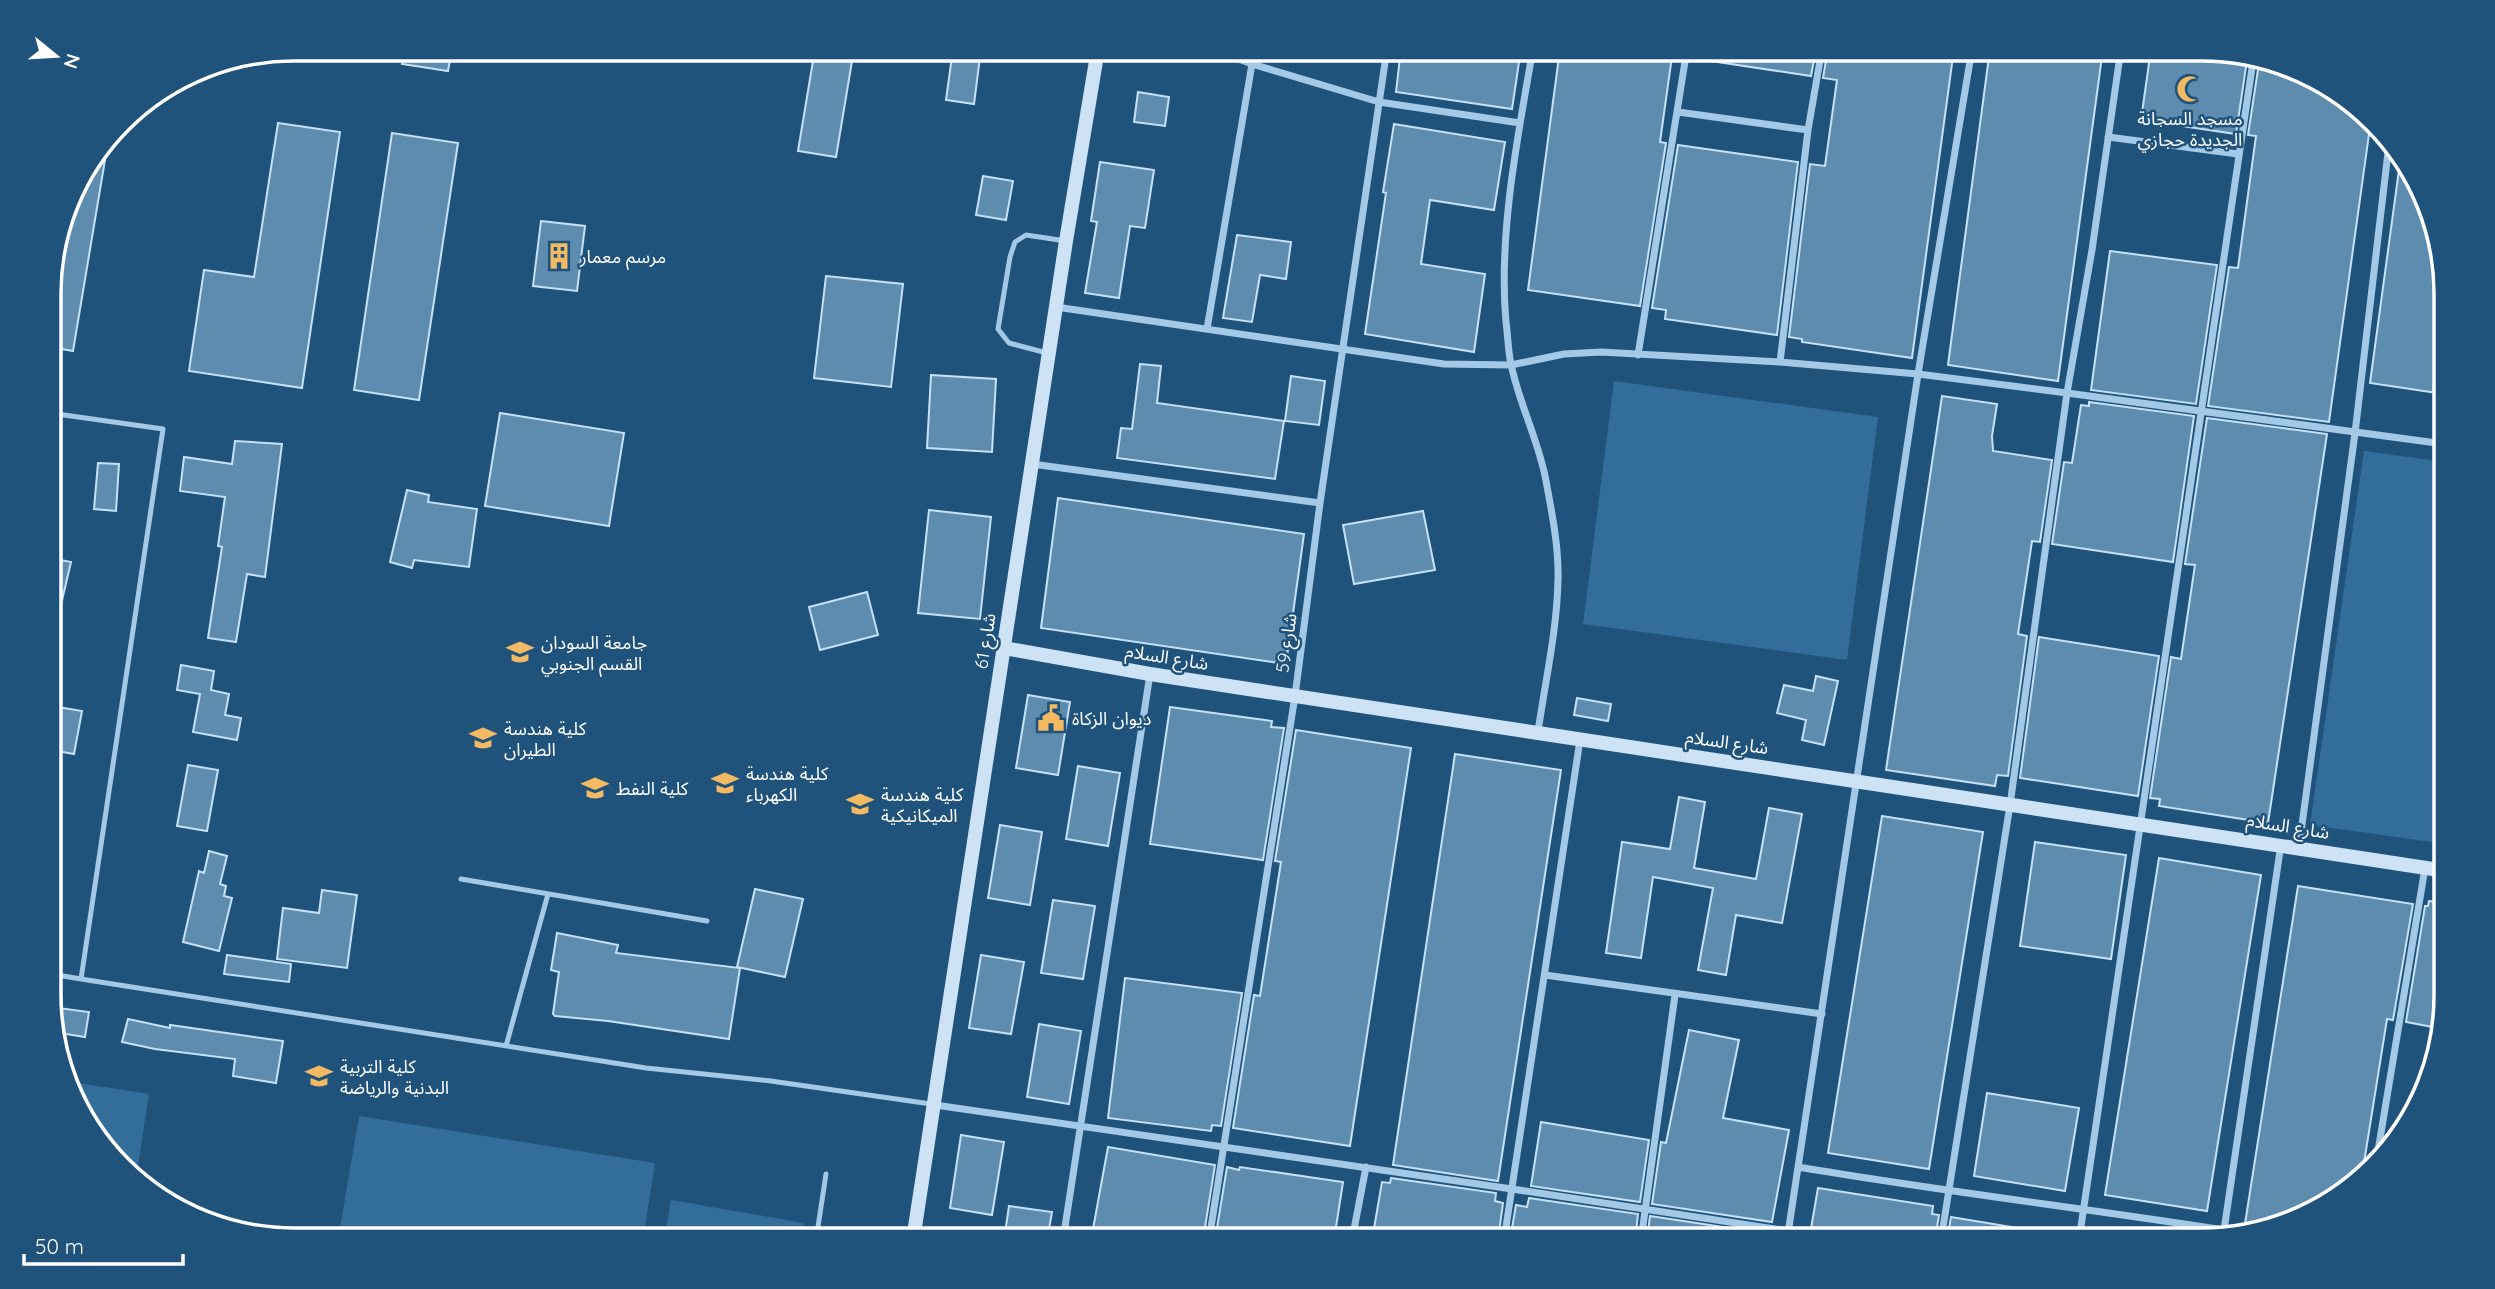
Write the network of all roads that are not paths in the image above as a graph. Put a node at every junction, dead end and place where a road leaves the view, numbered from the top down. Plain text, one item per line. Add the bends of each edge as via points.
1 (1096, 61) edge
2 (1244, 61) edge
3 (1385, 61) edge
4 (1531, 61) edge
5 (1685, 61) edge
6 (1820, 61) edge
7 (1970, 61) edge
8 (2119, 61) edge
9 (1252, 64) junction
10 (2252, 68) edge
11 (1379, 102) junction
12 (1678, 112) junction
13 (1520, 123) junction
14 (1808, 130) junction
15 (2108, 137) junction
16 (2238, 155) junction
17 (2388, 156) edge
18 (1066, 241) junction
19 (1055, 307) junction
20 (1207, 329) junction
21 (1343, 351) junction
22 (1048, 354) junction
23 (1638, 355) junction
24 (1780, 362) junction
25 (1511, 365) junction
26 (1919, 374) junction
27 (2067, 393) junction
28 (2202, 411) junction
29 (62, 415) edge
30 (2355, 433) junction
31 (2434, 443) edge
32 (1032, 464) junction
33 (1320, 503) junction
34 (1004, 648) junction
35 (1150, 674) junction
36 (1294, 696) junction
37 (1538, 733) junction
38 (1580, 739) junction
39 (1856, 780) junction
40 (2010, 805) junction
41 (2140, 824) junction
42 (2281, 844) junction
43 (2299, 847) junction
44 (2425, 868) junction
45 (2434, 869) edge
46 (461, 879) dead end
47 (548, 894) junction
48 (707, 921) dead end
49 (1545, 975) junction
50 (61, 976) edge
51 (81, 979) junction
52 (1675, 995) junction
53 (1822, 1014) junction
54 (506, 1046) junction
55 (934, 1105) junction
56 (1081, 1125) junction
57 (2379, 1144) edge
58 (1224, 1147) junction
59 (1366, 1167) junction
60 (1798, 1167) junction
61 (826, 1174) dead end
62 (1512, 1189) junction
63 (1949, 1192) junction
64 (1646, 1209) junction
65 (2084, 1209) junction
66 (2224, 1226) edge
67 (1354, 1227) edge
68 (1506, 1227) edge
69 (1643, 1227) edge
70 (1742, 1227) edge
71 (1789, 1227) edge
72 (1943, 1227) edge
73 (2081, 1227) edge
74 (2188, 1227) edge
75 (818, 1228) edge
76 (915, 1228) edge
77 (1065, 1228) edge
78 (1211, 1228) edge

1 - 18 street, شارع 61
2 - 9 street
3 - 11 street, شارع 59
4 - 13 street
5 - 12 street
6 - 14 street
7 - 26 street
8 - 15 street
9 - 11 street
9 - 20 street
10 - 16 street
11 - 13 street
11 - 21 street, شارع 59
12 - 14 street
12 - 23 street
13 - 25 street via 1505,274
14 - 24 street
15 - 16 street
15 - 27 street
16 - 28 street
17 - 30 street
18 - 19 street, شارع 61
18 - 22 lane via 1026,235 1015,242 998,329 1009,343
19 - 20 street
19 - 22 street, شارع 61
20 - 21 street
21 - 25 street via 1444,364
21 - 33 street, شارع 59
22 - 32 street, شارع 61
23 - 24 street
23 - 25 street via 1564,354
24 - 26 street
25 - 37 street via 1546,479 1558,577
26 - 27 street
26 - 39 street
27 - 28 street
27 - 40 street
28 - 30 street
28 - 41 street
29 - 51 lane via 163,429
30 - 31 street
30 - 43 street
32 - 33 street
32 - 34 street, شارع 61
33 - 36 street, شارع 59
34 - 35 street, شارع السلام
34 - 55 street, شارع 61
35 - 36 street, شارع السلام
35 - 56 street
36 - 37 street, شارع السلام
36 - 58 street, شارع 59
37 - 38 street, شارع السلام
38 - 39 street, شارع السلام
38 - 49 street
39 - 40 street, شارع السلام
39 - 53 street
40 - 41 street, شارع السلام
40 - 63 street
41 - 42 street, شارع السلام
41 - 65 street
42 - 43 street, شارع السلام
42 - 66 street
43 - 44 street, شارع السلام
44 - 45 street, شارع السلام
44 - 57 street
46 - 47 lane
47 - 48 lane
47 - 54 lane
49 - 52 street
49 - 62 street
50 - 51 lane
51 - 54 lane
52 - 53 street
52 - 64 street
53 - 60 street
54 - 55 lane
55 - 56 street
55 - 76 street, شارع 61
56 - 58 street
56 - 77 street
58 - 59 street
58 - 78 street, شارع 59
59 - 62 street
59 - 67 street
60 - 63 street
60 - 71 street
61 - 75 lane
62 - 64 street
62 - 68 street
63 - 65 street
63 - 72 street
64 - 69 street
64 - 70 street
65 - 73 street
65 - 74 street

